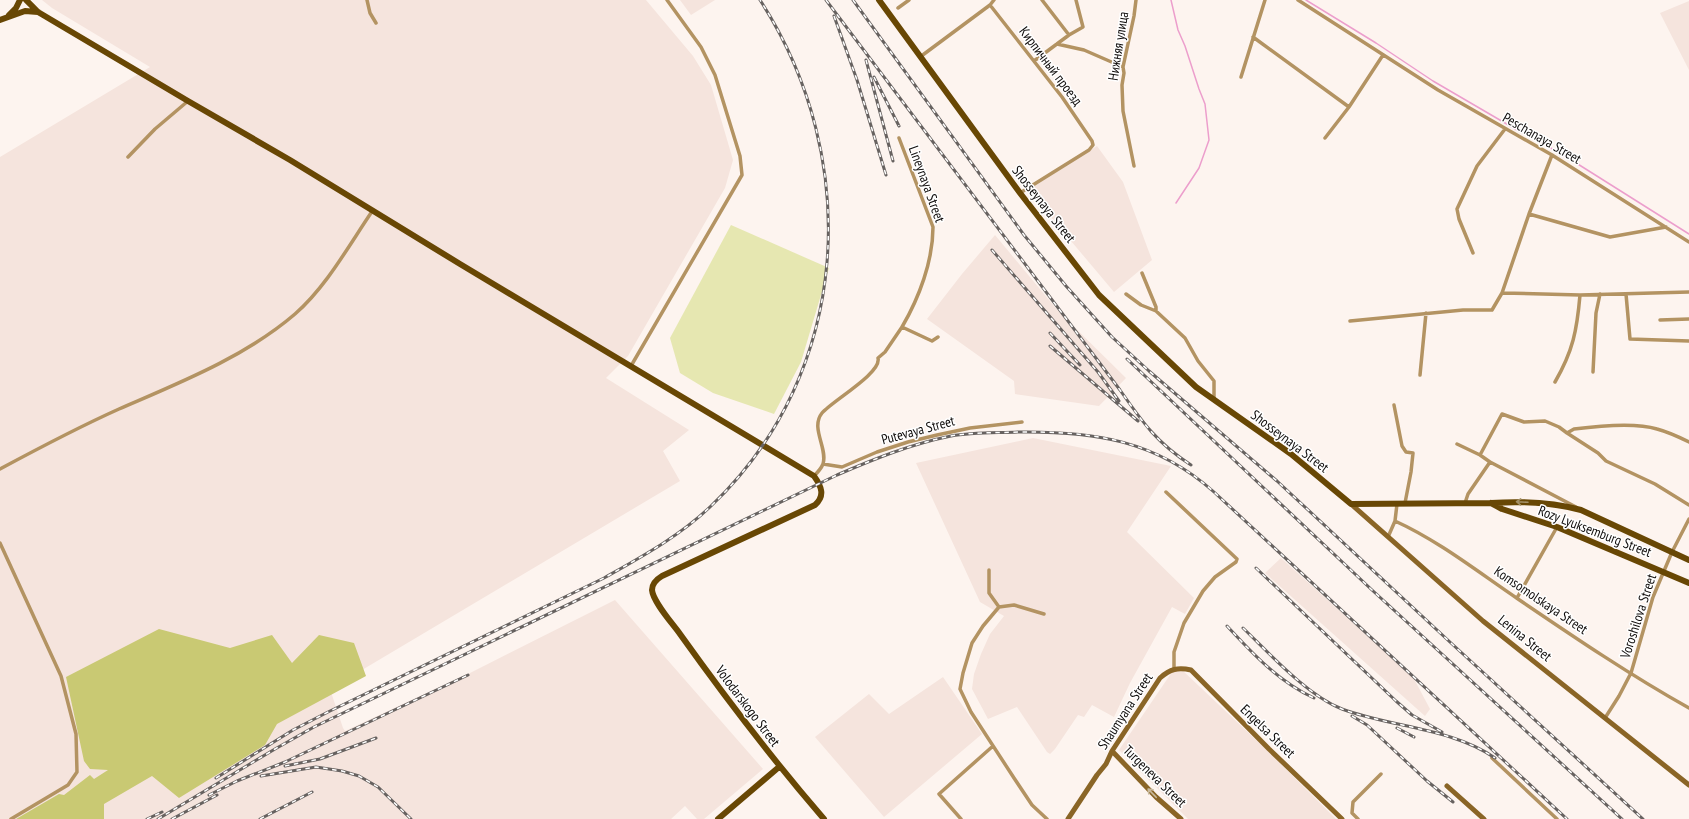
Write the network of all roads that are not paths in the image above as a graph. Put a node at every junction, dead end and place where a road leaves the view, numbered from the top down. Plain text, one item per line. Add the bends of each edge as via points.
1 (20, 0) edge
2 (26, 0) edge
3 (367, 0) edge
4 (666, 0) edge
5 (879, 0) edge
6 (909, 0) edge
7 (994, 0) edge
8 (1042, 0) edge
9 (1076, 0) edge
10 (1136, 0) edge
11 (1265, 0) edge
12 (1298, 0) edge
13 (990, 5) junction
14 (898, 8) dead end
15 (38, 12) junction
16 (7, 16) junction
17 (0, 20) edge
18 (376, 23) dead end
19 (1069, 35) junction
20 (1253, 36) junction
21 (1057, 44) junction
22 (1383, 55) junction
23 (920, 57) junction
24 (1034, 61) junction
25 (1123, 67) junction
26 (1241, 77) dead end
27 (188, 101) junction
28 (1349, 107) junction
29 (1505, 130) junction
30 (900, 138) dead end
31 (1325, 138) dead end
32 (1552, 155) junction
33 (128, 157) dead end
34 (1134, 166) dead end
35 (1020, 194) junction
36 (373, 210) junction
37 (1529, 214) junction
38 (1666, 227) junction
39 (1689, 242) edge
40 (1473, 253) dead end
41 (1142, 273) dead end
42 (1689, 292) edge
43 (1502, 293) junction
44 (1126, 294) dead end
45 (1580, 294) junction
46 (1600, 294) junction
47 (1626, 294) junction
48 (1156, 311) junction
49 (1426, 313) junction
50 (1689, 319) edge
51 (1660, 320) dead end
52 (1350, 321) dead end
53 (902, 327) junction
54 (938, 337) dead end
55 (1689, 341) edge
56 (631, 366) junction
57 (1593, 372) dead end
58 (1420, 375) dead end
59 (1555, 382) dead end
60 (1214, 400) junction
61 (1394, 405) dead end
62 (1022, 422) dead end
63 (1567, 433) junction
64 (1689, 442) edge
65 (1457, 444) dead end
66 (1480, 455) junction
67 (1490, 462) junction
68 (823, 464) junction
69 (0, 468) edge
70 (814, 476) junction
71 (1166, 492) dead end
72 (1465, 503) junction
73 (1491, 503) junction
74 (1351, 504) junction
75 (1397, 504) junction
76 (1405, 504) junction
77 (1689, 505) edge
78 (1592, 515) junction
79 (1689, 519) edge
80 (1395, 521) junction
81 (1557, 527) junction
82 (1388, 537) junction
83 (0, 543) edge
84 (1672, 552) junction
85 (1689, 560) edge
86 (989, 570) dead end
87 (1664, 571) junction
88 (1689, 583) edge
89 (1517, 598) junction
90 (999, 607) junction
91 (1044, 614) dead end
92 (1174, 669) junction
93 (1631, 673) junction
94 (1689, 708) edge
95 (1604, 718) junction
96 (993, 746) junction
97 (1112, 751) junction
98 (1492, 758) dead end
99 (779, 767) junction
100 (1381, 774) dead end
101 (1446, 786) dead end
102 (1689, 786) edge
103 (11, 819) edge
104 (718, 819) edge
105 (824, 819) edge
106 (961, 819) edge
107 (1047, 819) edge
108 (1068, 819) edge
109 (1181, 819) edge
110 (1342, 819) edge
111 (1358, 819) edge
112 (1484, 819) edge
113 (1557, 819) edge

1 - 16 main road
2 - 15 main road
3 - 18 street
4 - 56 street via 701,47 715,75 740,156 742,175
5 - 23 main road, Shosseynaya Street
6 - 14 street
7 - 13 street
8 - 19 street
9 - 19 street via 1083,27
10 - 25 street, Нижняя улица
11 - 20 street
12 - 22 street, Peschanaya Street
13 - 23 street
13 - 24 street, Кирпичный проезд
15 - 16 main road via 25,11
15 - 27 main road
16 - 17 main road
19 - 21 street
20 - 26 street
20 - 28 street
21 - 24 street
21 - 25 street via 1084,50
22 - 28 street
22 - 29 street, Peschanaya Street
23 - 35 main road, Shosseynaya Street
24 - 35 street, Кирпичный проезд via 1062,97 1092,141 1092,146
25 - 34 street, Нижняя улица via 1123,111
27 - 33 street via 155,129
27 - 36 main road
28 - 31 street
29 - 32 street, Peschanaya Street
29 - 40 street via 1477,166 1457,209
30 - 53 street, Lineynaya Street via 933,227 933,240 924,278
32 - 37 street
32 - 38 street, Peschanaya Street
35 - 60 main road, Shosseynaya Street via 1099,294 1196,387
36 - 56 main road
36 - 69 street via 321,286 295,314 260,341 173,386 78,428
37 - 38 street via 1610,237
37 - 43 street
38 - 39 street, Peschanaya Street
41 - 48 street
42 - 47 street
43 - 45 street
43 - 49 street via 1492,310
44 - 48 street via 1141,305
45 - 46 street
45 - 59 street via 1572,348
46 - 47 street
46 - 57 street via 1596,313
47 - 55 street via 1630,339
48 - 60 street via 1185,338 1198,361 1214,381
49 - 52 street
49 - 58 street
50 - 51 street
53 - 54 street via 932,341
53 - 68 street, Lineynaya Street via 878,358 877,365 869,375 828,407 819,418
56 - 70 main road
60 - 74 main road, Shosseynaya Street via 1291,454
61 - 76 street via 1402,446 1406,452 1413,453
62 - 68 street, Putevaya Street via 970,428 908,442 842,467
63 - 64 street via 1574,429 1619,425 1657,428
63 - 66 street via 1545,421 1524,422 1502,414
63 - 77 street via 1606,461 1656,484
65 - 66 street
66 - 67 street
67 - 72 street via 1468,494
67 - 78 street
68 - 70 street
70 - 99 main road, Volodarskogo Street via 822,492 815,505 657,579 652,591 701,664
71 - 92 street via 1237,559 1214,577 1184,623 1174,652
72 - 73 main road, Rozy Lyuksemburg Street
72 - 76 main road, Rozy Lyuksemburg Street
78 -> 73 main road, Rozy Lyuksemburg Street via 1548,503
73 - 81 main road, Rozy Lyuksemburg Street
74 - 75 main road, Rozy Lyuksemburg Street
74 - 82 street, Lenina Street
75 - 76 main road, Rozy Lyuksemburg Street
75 - 80 street
78 - 84 main road, Rozy Lyuksemburg Street
79 - 84 street, Voroshilova Street
80 - 82 street
80 - 89 street, Komsomolskaya Street via 1455,555
81 - 87 main road, Rozy Lyuksemburg Street
81 - 89 street
82 - 95 street, Lenina Street via 1483,621
83 - 103 street via 61,676 76,734 77,772 68,785
84 - 85 main road, Rozy Lyuksemburg Street
84 - 87 street, Voroshilova Street
86 - 90 street via 989,593
87 - 88 main road, Rozy Lyuksemburg Street
87 - 93 street, Voroshilova Street via 1653,596
89 - 93 street, Komsomolskaya Street
90 - 91 street via 1014,605
90 - 96 street via 972,643 960,690
92 - 97 street, Shaumyana Street via 1160,678
92 - 110 street, Engelsa Street via 1191,670
93 - 94 street, Komsomolskaya Street
93 - 95 street, Voroshilova Street
95 - 102 street, Lenina Street
96 - 106 street via 939,794
96 - 107 street via 1029,802
97 - 108 street, Shaumyana Street via 1106,764
109 -> 97 street, Turgeneva Street
98 - 113 street
99 - 104 main road
99 - 105 main road, Volodarskogo Street
100 - 111 street via 1353,802 1352,812
101 - 112 street

